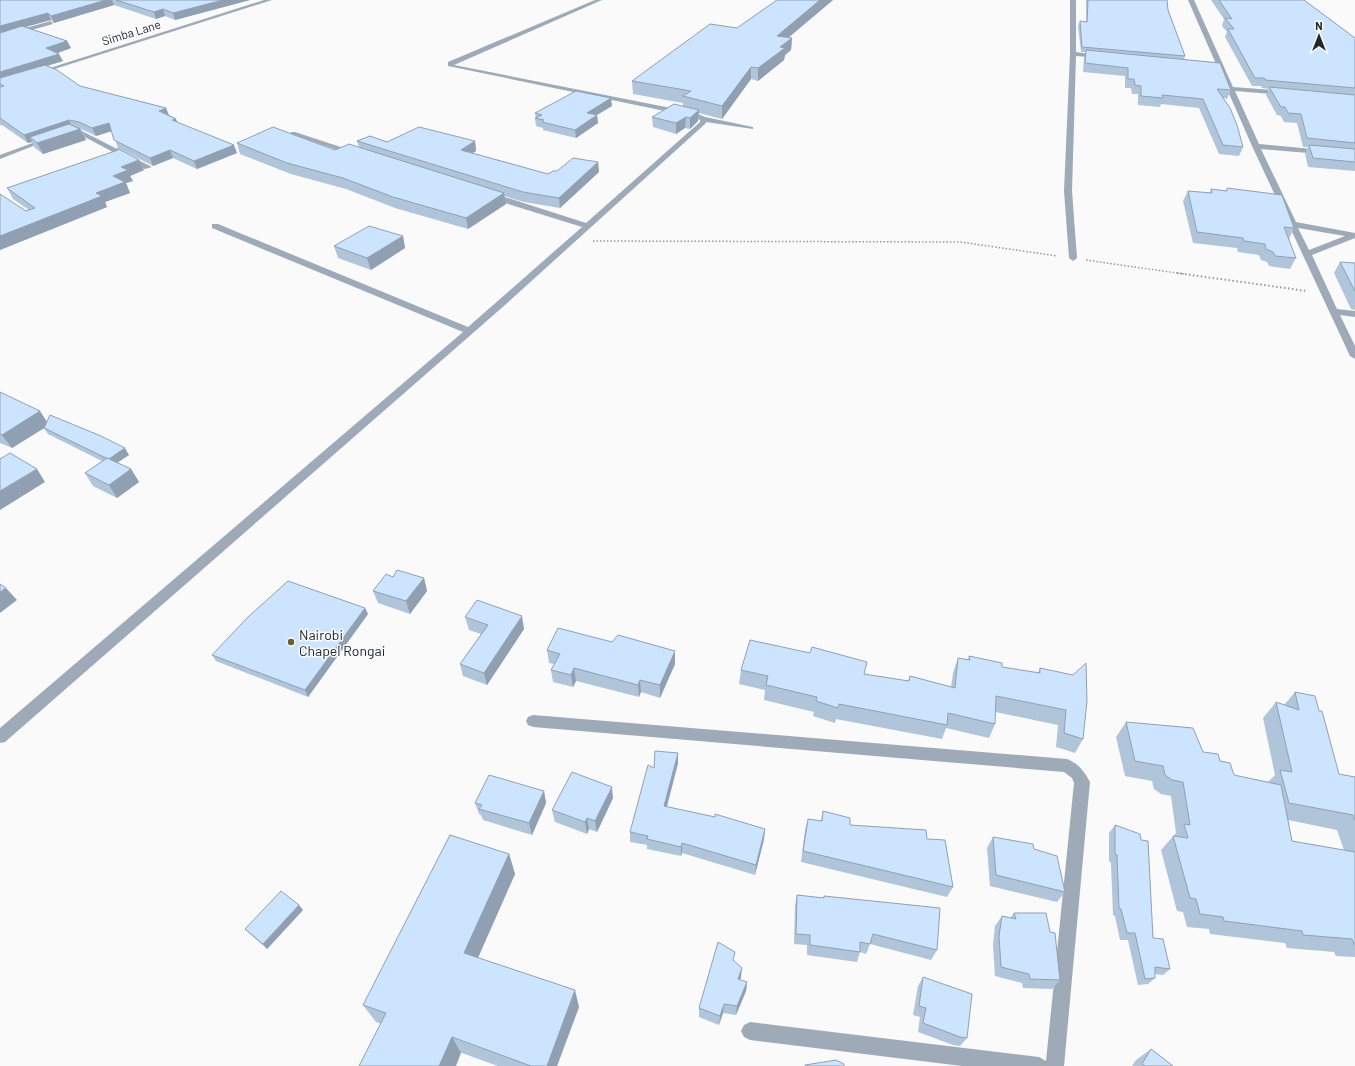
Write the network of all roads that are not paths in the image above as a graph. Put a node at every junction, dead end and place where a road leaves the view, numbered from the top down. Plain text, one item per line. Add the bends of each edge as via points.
1 (269, 0) edge
2 (599, 0) edge
3 (1074, 0) edge
4 (1191, 0) edge
5 (51, 23) edge
6 (0, 37) edge
7 (1073, 54) junction
8 (1110, 57) edge
9 (30, 75) edge
10 (1230, 88) junction
11 (1292, 94) edge
12 (703, 119) junction
13 (750, 128) dead end
14 (293, 133) edge
15 (1256, 146) junction
16 (361, 154) edge
17 (1355, 155) edge
18 (0, 157) edge
19 (148, 167) edge
20 (482, 193) edge
21 (1292, 224) junction
22 (215, 226) dead end
23 (587, 226) junction
24 (1355, 235) edge
25 (1307, 254) junction
26 (1072, 258) road end
27 (1334, 311) junction
28 (1355, 314) edge
29 (470, 331) junction
30 (1355, 356) edge
31 (533, 722) dead end
32 (0, 737) edge
33 (750, 1031) dead end
34 (1039, 1066) edge
35 (1055, 1066) edge

1 - 9 street, Simba Lane
2 - 12 street via 450,63 451,66 696,115
3 - 7 street
4 - 10 street via 1218,67
5 - 6 street
7 - 8 street
7 - 26 street via 1068,191
10 - 11 street
10 - 15 street
12 - 13 street
12 - 23 street via 703,123
14 - 16 street
15 - 17 street
15 - 21 street
18 - 19 street via 73,131 80,132
20 - 23 street
21 - 24 street
21 - 25 street
22 - 29 street
23 - 29 street
24 - 25 street
25 - 27 street
27 - 28 street
27 - 30 street
29 - 32 street
31 - 35 street via 1067,766 1077,773 1082,782
33 - 34 street

